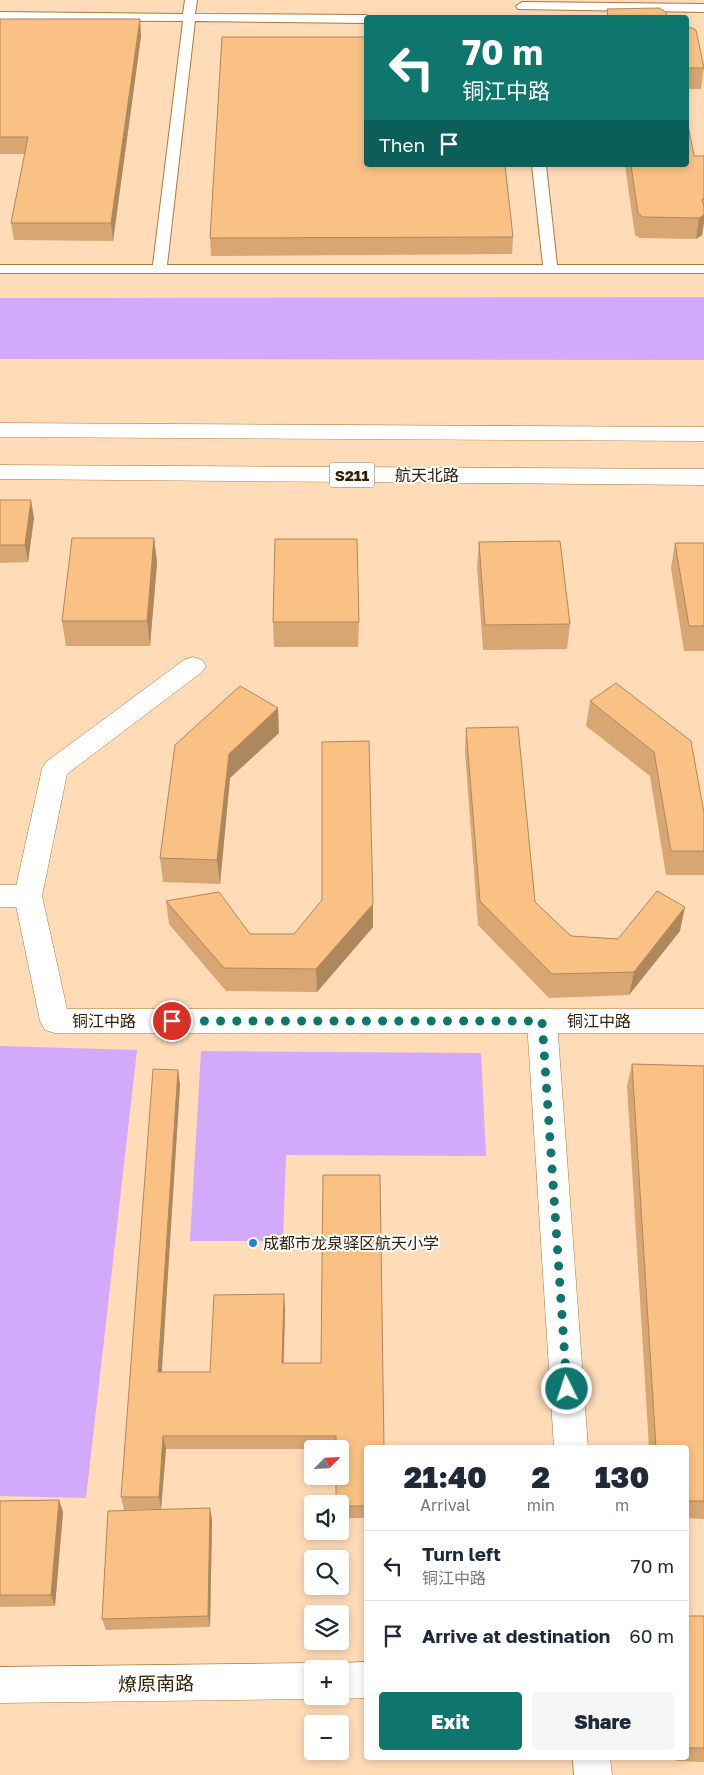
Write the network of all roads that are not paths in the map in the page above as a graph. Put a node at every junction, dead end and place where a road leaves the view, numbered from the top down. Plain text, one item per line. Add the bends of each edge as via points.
1 (67, 0) edge
2 (191, 0) edge
3 (523, 8) edge
4 (704, 8) edge
5 (0, 16) edge
6 (64, 17) junction
7 (189, 18) junction
8 (364, 19) edge
9 (539, 167) edge
10 (550, 268) junction
11 (160, 269) junction
12 (704, 269) edge
13 (0, 270) edge
14 (0, 430) edge
15 (704, 434) edge
16 (0, 472) edge
17 (704, 477) edge
18 (193, 666) dead end
19 (0, 896) edge
20 (28, 896) junction
21 (542, 1021) junction
22 (704, 1022) edge
23 (571, 1445) edge
24 (364, 1680) edge
25 (304, 1681) edge
26 (349, 1681) edge
27 (0, 1684) edge
28 (592, 1760) edge
29 (593, 1775) edge

1 - 6 lane
2 - 7 lane
3 - 4 lane
5 - 6 lane
6 - 7 lane
7 - 8 lane
7 - 11 lane
9 - 10 lane
10 - 11 lane
10 - 12 lane
11 - 13 lane
14 - 15 street
16 - 17 street, 航天北路 / S211
18 - 20 street, 铜江中路 via 55,768
19 - 20 street
20 - 21 street, 铜江中路 via 55,1021
21 - 22 street, 铜江中路
21 - 23 street
24 - 26 street
25 - 27 street, 燎原南路
28 - 29 street

